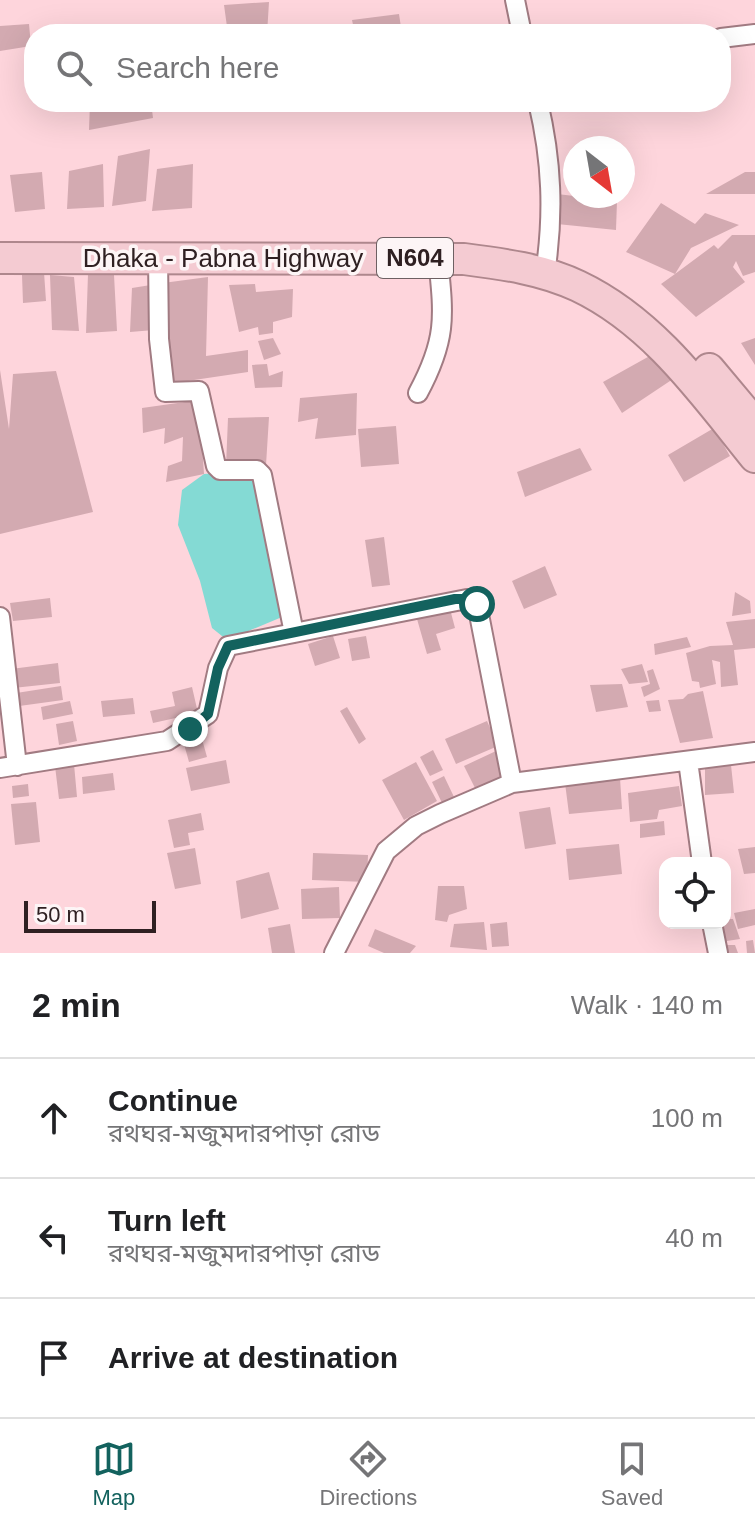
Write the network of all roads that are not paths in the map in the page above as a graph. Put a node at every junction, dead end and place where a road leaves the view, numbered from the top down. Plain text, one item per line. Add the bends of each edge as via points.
1 (515, 0) edge
2 (520, 24) edge
3 (755, 34) edge
4 (731, 37) edge
5 (541, 112) edge
6 (0, 240) edge
7 (158, 257) junction
8 (0, 258) edge
9 (438, 258) junction
10 (546, 265) junction
11 (418, 393) dead end
12 (755, 424) edge
13 (755, 457) edge
14 (0, 617) edge
15 (294, 633) junction
16 (755, 752) edge
17 (688, 761) junction
18 (8, 767) edge
19 (512, 783) junction
20 (701, 857) edge
21 (713, 929) edge
22 (334, 953) edge
23 (718, 953) edge

1 - 2 street
3 - 4 street
5 - 10 street via 552,178
6 - 10 highway, Dhaka - Pabna Highway / N604 via 468,240
7 - 8 highway, Dhaka - Pabna Highway / N604
7 - 9 highway, Dhaka - Pabna Highway / N604
7 - 15 street via 165,392 199,391 220,470 257,470 262,475
9 - 10 highway, Dhaka - Pabna Highway / N604
9 - 11 street via 443,332
10 - 12 highway, Dhaka - Pabna Highway / N604 via 589,270 672,329
10 - 13 highway, Dhaka - Pabna Highway / N604 via 608,303 656,342 694,379
14 - 18 street
15 - 18 street via 228,646 208,714 167,741
15 - 19 street via 455,599 477,604
16 - 17 street
17 - 19 street
17 - 20 street
19 - 22 street via 399,837 366,883
21 - 23 street

